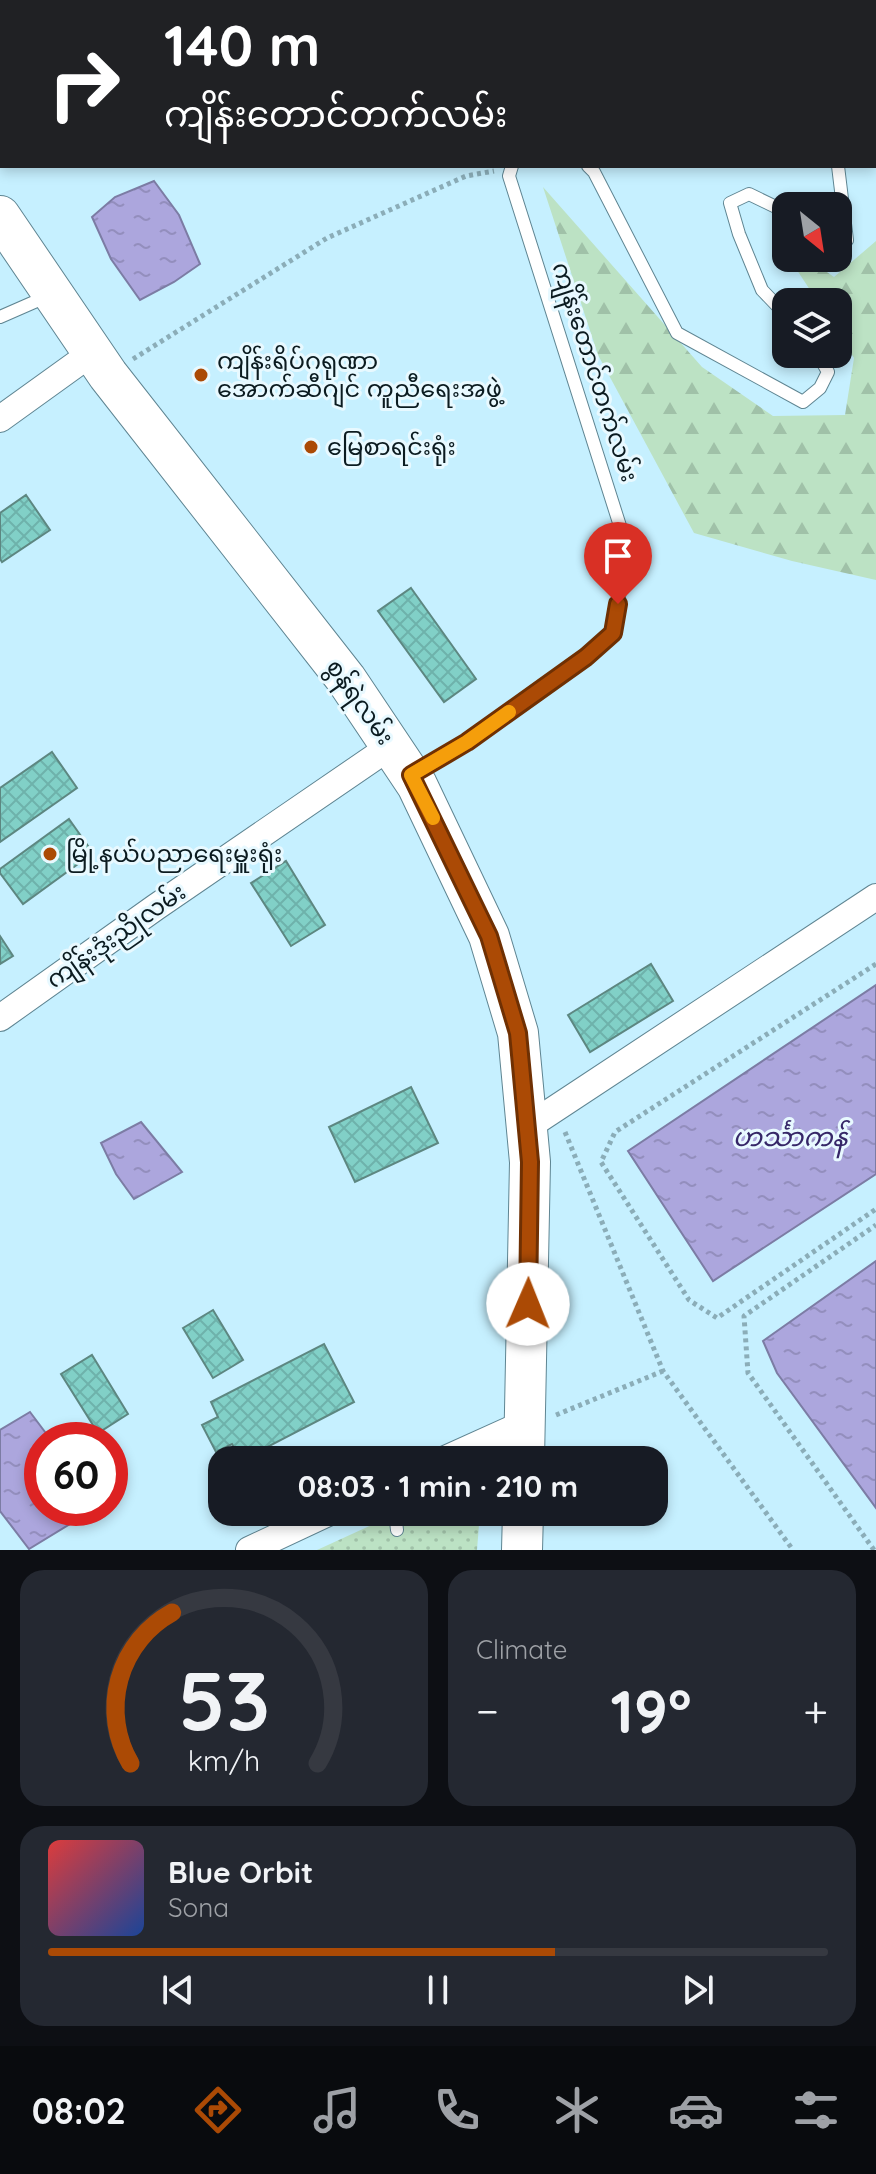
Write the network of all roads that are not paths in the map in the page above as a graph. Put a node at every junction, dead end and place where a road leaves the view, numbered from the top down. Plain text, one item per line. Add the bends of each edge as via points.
1 (511, 168) edge
2 (590, 168) edge
3 (838, 168) edge
4 (841, 192) edge
5 (772, 205) edge
6 (0, 216) edge
7 (53, 294) junction
8 (772, 300) edge
9 (0, 317) edge
10 (100, 363) junction
11 (826, 368) edge
12 (0, 419) edge
13 (401, 760) junction
14 (876, 897) edge
15 (0, 1018) edge
16 (542, 1118) junction
17 (525, 1437) edge
18 (493, 1446) edge
19 (300, 1526) edge
20 (397, 1526) edge
21 (523, 1526) edge
22 (397, 1530) dead end
23 (249, 1550) edge
24 (522, 1550) edge

1 - 13 lane, ကျိန်းတောင်တက်လမ်း via 509,176 627,548 613,633 467,742
2 - 11 lane via 677,333 803,402 820,388
3 - 4 lane
5 - 8 lane via 749,194 730,203 762,290
6 - 7 main road, စွန်ရဲလမ်း
7 - 9 lane
7 - 10 main road, စွန်ရဲလမ်း
10 - 12 street
10 - 13 main road, စွန်ရဲလမ်း via 346,679
13 - 15 street, ကျိန်းဒုံးညိုလမ်း via 156,907
13 - 16 main road, စွန်ရဲလမ်း via 489,936
14 - 16 street
16 - 17 main road, စွန်ရဲလမ်း
17 - 18 street
19 - 23 street
20 - 22 lane
21 - 24 main road

